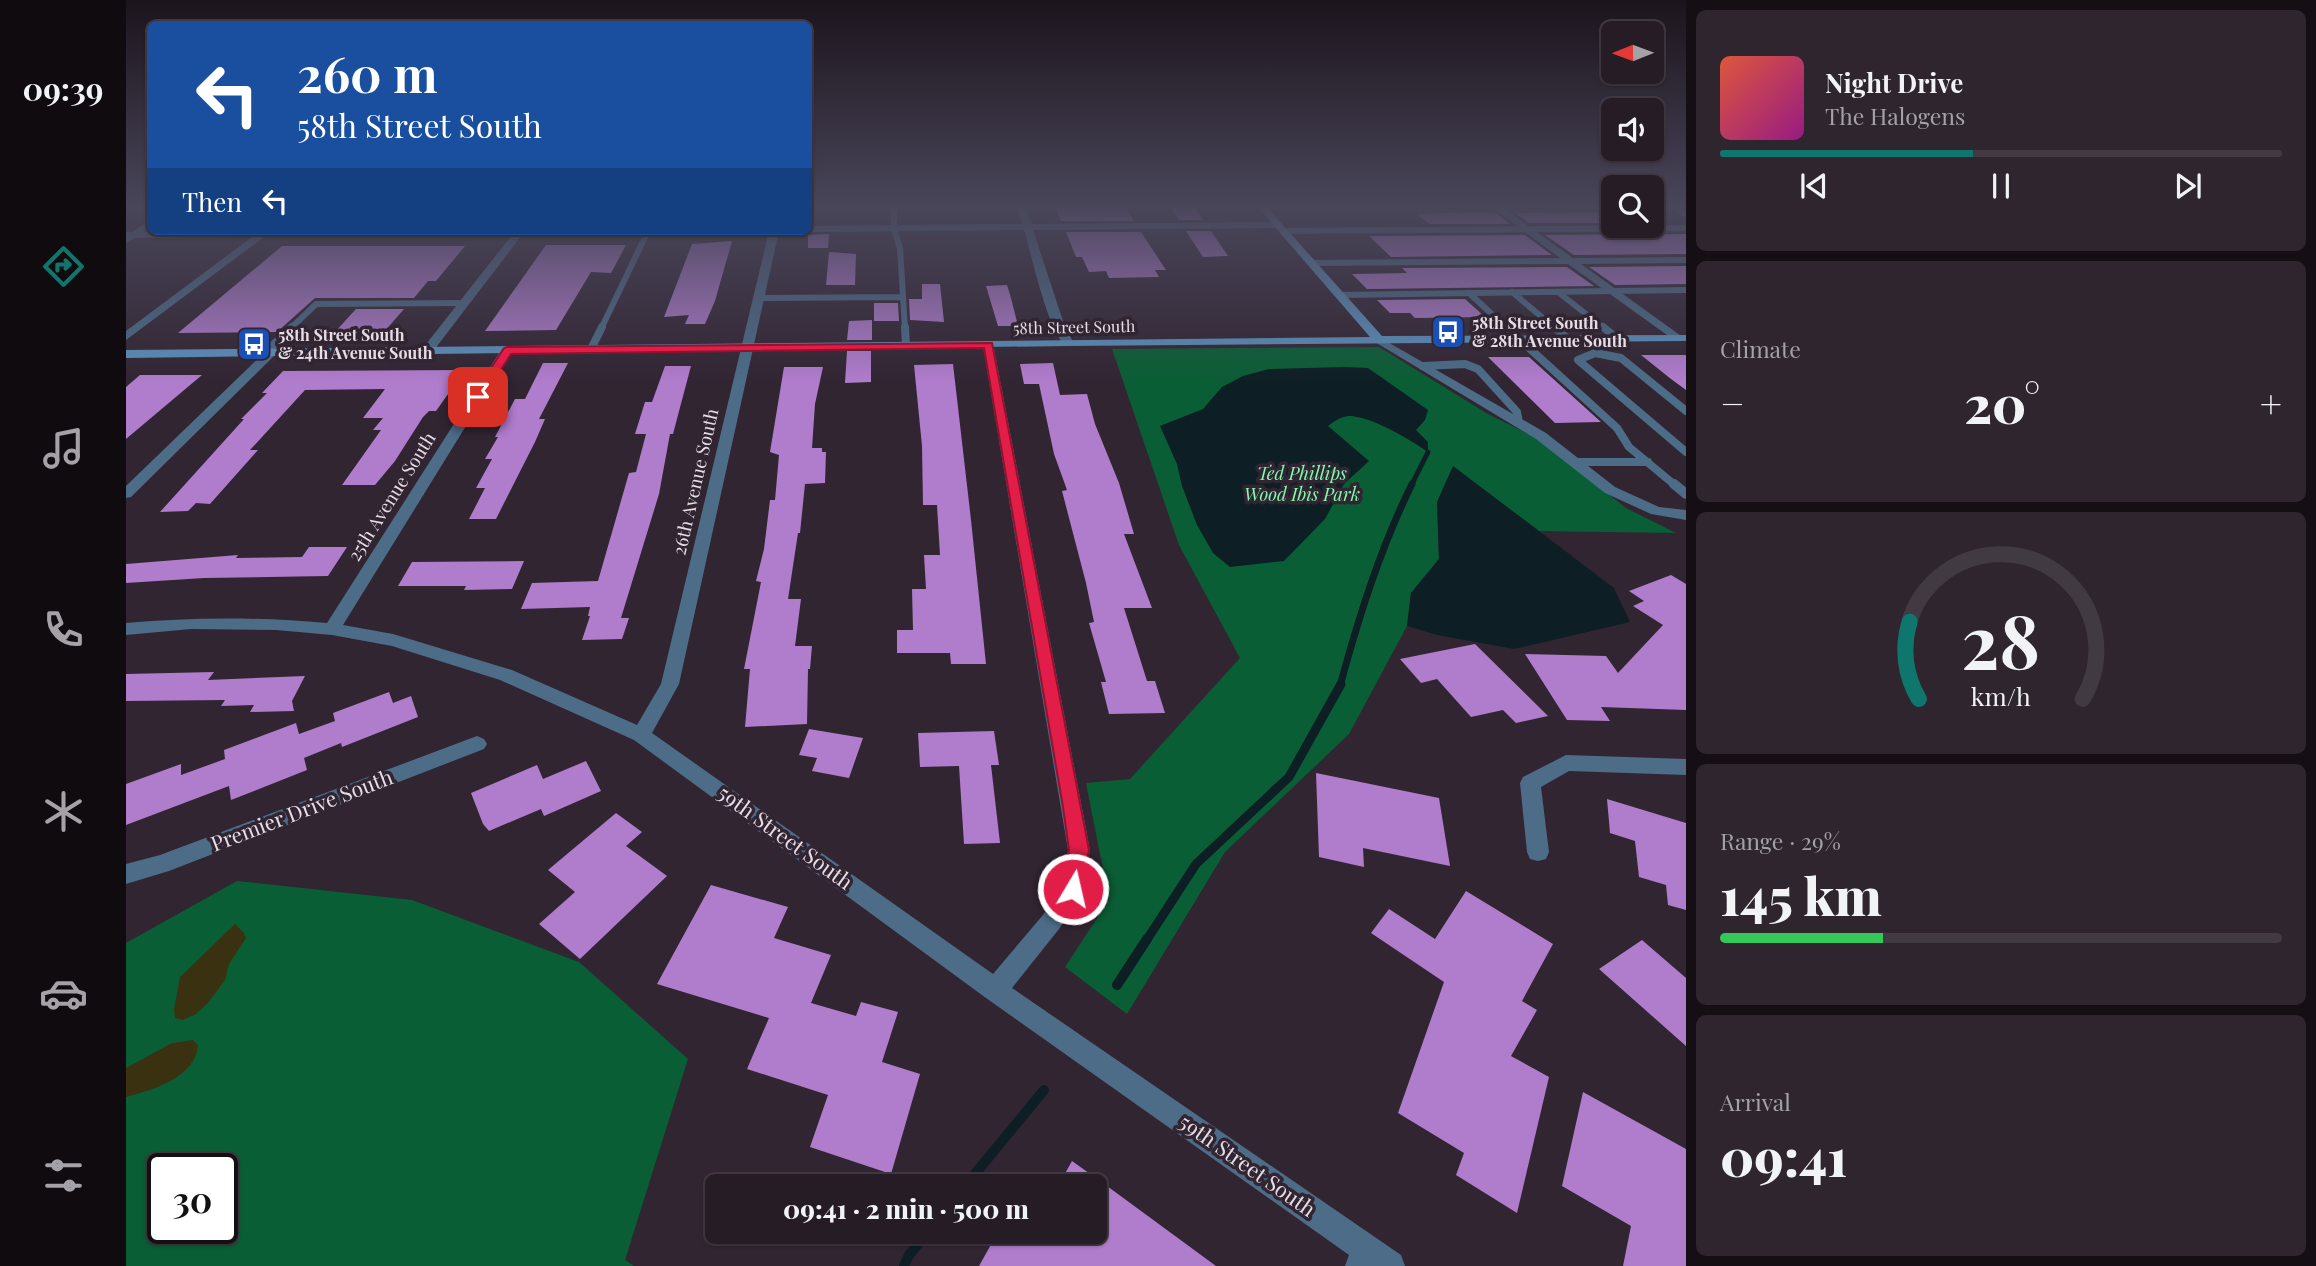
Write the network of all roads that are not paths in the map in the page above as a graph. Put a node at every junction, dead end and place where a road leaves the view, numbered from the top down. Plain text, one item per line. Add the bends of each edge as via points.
1 (222, 264) edge
2 (494, 264) edge
3 (631, 264) edge
4 (766, 264) edge
5 (901, 264) edge
6 (1039, 264) edge
7 (1312, 264) edge
8 (1576, 264) edge
9 (1686, 290) edge
10 (1613, 291) junction
11 (1512, 292) junction
12 (1558, 292) junction
13 (1469, 293) junction
14 (1339, 295) junction
15 (903, 297) junction
16 (758, 298) junction
17 (464, 303) junction
18 (126, 337) edge
19 (1682, 338) edge
20 (1568, 339) junction
21 (1618, 339) junction
22 (1379, 340) junction
23 (1520, 340) junction
24 (1067, 342) junction
25 (989, 345) junction
26 (906, 346) junction
27 (747, 348) junction
28 (591, 349) junction
29 (427, 351) junction
30 (507, 351) junction
31 (268, 353) junction
32 (126, 354) edge
33 (1423, 366) junction
34 (1686, 411) edge
35 (1519, 423) junction
36 (1686, 452) edge
37 (1648, 462) junction
38 (1575, 463) junction
39 (126, 494) edge
40 (1686, 494) edge
41 (1686, 514) edge
42 (126, 629) edge
43 (332, 629) junction
44 (641, 735) junction
45 (477, 744) dead end
46 (1686, 766) edge
47 (1538, 852) dead end
48 (126, 874) edge
49 (996, 990) junction
50 (1372, 1260) edge

1 - 18 street
2 - 17 street
3 - 28 lane
4 - 16 street, 26th Avenue South
5 - 15 lane
6 - 24 street
7 - 14 street
8 - 10 street
9 - 10 lane
10 - 12 lane
10 - 19 street
11 - 12 lane
11 - 13 lane
11 - 20 lane
12 - 21 lane
13 - 14 lane
13 - 23 lane
14 - 22 street
15 - 16 lane
15 - 26 lane
16 - 27 street, 26th Avenue South
17 - 29 street
17 - 31 lane via 316,304
19 - 21 street, 58th Street South
20 - 21 street, 58th Street South
20 - 23 street, 58th Street South
22 - 23 street, 58th Street South
22 - 24 street, 58th Street South
22 - 33 street
23 - 37 lane
24 - 25 street, 58th Street South
25 - 26 street, 58th Street South
25 - 49 street via 1079,850 1073,889
26 - 27 street, 58th Street South
27 - 28 street, 58th Street South
27 - 44 street, 26th Avenue South via 670,684
28 - 30 street, 58th Street South
29 - 30 street, 58th Street South
29 - 31 street, 58th Street South
30 - 43 street, 25th Avenue South
31 - 32 street, 58th Street South
31 - 39 street
33 - 35 street
33 - 35 lane via 1465,364 1478,369 1517,412
34 - 36 lane via 1621,358 1595,353 1578,360
35 - 38 street
37 - 38 lane
37 - 40 lane
38 - 41 street via 1609,490 1656,511
42 - 43 street, 59th Street South via 191,623
43 - 44 street, 59th Street South via 393,640 506,675
44 - 49 street, 59th Street South
45 - 48 street, Premier Drive South
46 - 47 street via 1566,763 1530,783
49 - 50 street, 59th Street South

